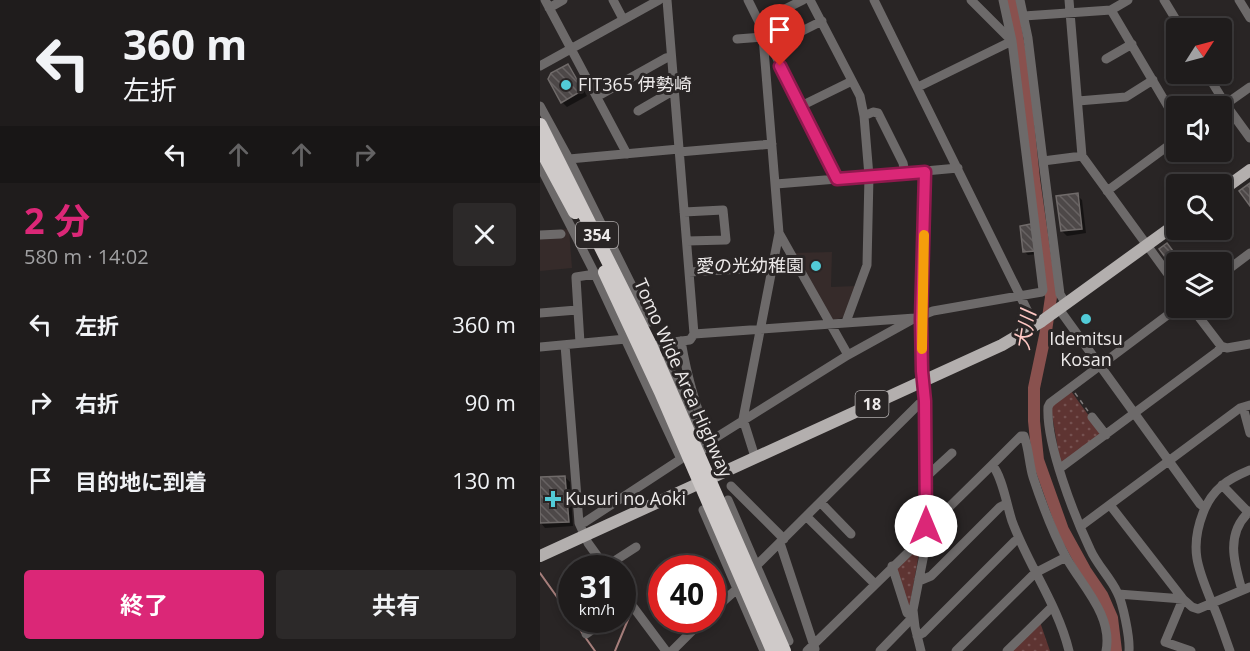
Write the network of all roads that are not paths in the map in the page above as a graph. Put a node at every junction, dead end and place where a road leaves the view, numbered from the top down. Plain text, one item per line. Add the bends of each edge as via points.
1 (563, 0) edge
2 (613, 0) edge
3 (659, 0) edge
4 (667, 0) edge
5 (748, 0) edge
6 (803, 0) edge
7 (810, 0) edge
8 (874, 0) edge
9 (971, 0) edge
10 (1003, 0) edge
11 (1020, 0) edge
12 (1069, 0) edge
13 (1128, 0) edge
14 (1164, 0) edge
15 (1239, 0) edge
16 (547, 4) edge
17 (1111, 10) junction
18 (1071, 14) junction
19 (1024, 16) junction
20 (1175, 18) edge
21 (1250, 18) edge
22 (623, 19) junction
23 (822, 21) junction
24 (759, 22) junction
25 (764, 36) junction
26 (737, 39) dead end
27 (1012, 41) junction
28 (1132, 45) junction
29 (770, 47) junction
30 (571, 49) junction
31 (672, 57) junction
32 (1106, 59) dead end
33 (540, 66) edge
34 (852, 81) junction
35 (1153, 81) junction
36 (918, 87) junction
37 (1250, 87) edge
38 (674, 93) junction
39 (598, 96) junction
40 (1232, 100) edge
41 (1078, 102) junction
42 (1166, 103) edge
43 (540, 106) edge
44 (801, 106) junction
45 (638, 111) dead end
46 (864, 116) junction
47 (1232, 117) edge
48 (540, 120) edge
49 (546, 126) edge
50 (1250, 138) edge
51 (772, 144) junction
52 (540, 147) edge
53 (1166, 147) edge
54 (679, 151) junction
55 (627, 154) junction
56 (1082, 156) junction
57 (569, 159) junction
58 (1043, 161) junction
59 (545, 165) edge
60 (958, 168) junction
61 (1250, 170) edge
62 (925, 172) junction
63 (905, 173) junction
64 (869, 176) junction
65 (837, 179) junction
66 (1232, 183) edge
67 (776, 184) junction
68 (1107, 191) junction
69 (684, 212) junction
70 (1166, 231) edge
71 (779, 233) junction
72 (561, 234) dead end
73 (540, 235) edge
74 (687, 241) junction
75 (1147, 245) junction
76 (1250, 253) edge
77 (1232, 267) edge
78 (742, 268) dead end
79 (1166, 271) edge
80 (689, 272) junction
81 (595, 274) junction
82 (632, 284) junction
83 (600, 285) junction
84 (1021, 295) junction
85 (623, 300) junction
86 (1061, 308) junction
87 (577, 310) junction
88 (540, 313) edge
89 (918, 316) junction
90 (1166, 316) edge
91 (1200, 318) edge
92 (650, 322) dead end
93 (846, 322) junction
94 (830, 323) junction
95 (1038, 323) junction
96 (761, 329) junction
97 (694, 334) junction
98 (626, 339) junction
99 (681, 341) junction
100 (580, 343) junction
101 (1250, 344) edge
102 (565, 345) junction
103 (1221, 346) junction
104 (540, 347) edge
105 (646, 349) junction
106 (848, 355) junction
107 (666, 360) dead end
108 (1100, 366) junction
109 (645, 379) junction
110 (676, 381) junction
111 (923, 381) junction
112 (661, 392) junction
113 (675, 399) junction
114 (925, 401) junction
115 (1246, 406) edge
116 (1135, 414) junction
117 (1092, 417) road end
118 (743, 420) junction
119 (675, 424) junction
120 (695, 424) junction
121 (1250, 434) edge
122 (1106, 435) junction
123 (706, 445) junction
124 (952, 453) dead end
125 (755, 457) junction
126 (1169, 461) junction
127 (992, 465) junction
128 (1059, 469) junction
129 (1250, 470) edge
130 (926, 477) junction
131 (704, 480) junction
132 (1222, 485) junction
133 (731, 486) dead end
134 (728, 500) dead end
135 (821, 503) junction
136 (1006, 504) junction
137 (1110, 505) junction
138 (1205, 508) junction
139 (703, 510) dead end
140 (1249, 511) edge
141 (807, 517) junction
142 (728, 521) junction
143 (579, 523) junction
144 (1081, 526) junction
145 (926, 530) junction
146 (851, 534) dead end
147 (584, 536) junction
148 (747, 540) junction
149 (1019, 540) junction
150 (782, 541) junction
151 (636, 547) dead end
152 (597, 555) edge
153 (625, 555) edge
154 (540, 556) edge
155 (1066, 557) junction
156 (757, 566) junction
157 (892, 566) junction
158 (1035, 573) junction
159 (919, 581) junction
160 (738, 582) junction
161 (874, 583) junction
162 (764, 584) junction
163 (1246, 589) edge
164 (1118, 594) junction
165 (726, 595) edge
166 (1184, 599) junction
167 (762, 600) junction
168 (1212, 603) junction
169 (1052, 607) junction
170 (636, 617) edge
171 (913, 617) junction
172 (749, 618) junction
173 (764, 631) junction
174 (690, 633) edge
175 (917, 636) junction
176 (787, 646) edge
177 (812, 649) edge
178 (917, 649) edge
179 (666, 651) edge
180 (672, 651) edge
181 (764, 651) edge
182 (773, 651) edge
183 (880, 651) edge
184 (956, 651) edge
185 (1007, 651) edge
186 (1069, 651) edge
187 (1106, 651) edge
188 (1129, 651) edge
189 (1191, 651) edge
190 (1230, 651) edge

1 - 16 street
2 - 22 street
3 - 22 street
4 - 31 street
5 - 24 street
6 - 24 street
7 - 23 street
8 - 36 street
9 - 27 street
10 - 27 street
11 - 19 street
12 - 18 street
13 - 17 street
14 - 20 street
15 - 21 street
16 - 30 street
17 - 18 street
17 - 28 street
18 - 19 street
18 - 41 street
19 - 58 street
22 - 30 street
23 - 29 street
23 - 34 street
24 - 25 street
25 - 26 street
25 - 29 street
25 - 51 street
27 - 36 street
27 - 84 street via 1043,290
28 - 32 street
28 - 35 street
29 - 44 street
30 - 33 street
30 - 39 street
31 - 38 street
31 - 39 street
34 - 44 street
34 - 46 street
35 - 41 street via 1122,98
35 - 42 street
36 - 60 street
37 - 40 street
38 - 45 street
38 - 54 street
39 - 55 street
41 - 56 street
43 - 49 street
44 - 65 street
46 - 63 street via 878,113
46 - 64 street
47 - 50 street
48 - 49 street
49 - 57 street
49 - 85 highway, Tomo Wide Area Highway / 354
51 - 54 street
51 - 67 street
52 - 59 highway, Tomo Wide Area Highway / 354
53 - 68 street
54 - 55 street
54 - 69 street
55 - 57 street
56 - 58 street
56 - 68 street
57 - 82 street
58 - 86 street
59 - 81 street via 551,186
59 - 85 highway, Tomo Wide Area Highway / 354
60 - 62 street
60 - 84 street
61 - 66 main road
62 - 63 street
62 - 89 street
63 - 64 street
64 - 65 street
64 - 93 street via 867,265
65 - 67 street
67 - 71 street
68 - 75 street
69 - 74 street
69 - 74 street via 723,210 726,240
70 - 75 main road, 18
71 - 94 street
71 - 96 street
72 - 73 street
74 - 80 street
75 - 79 street
75 - 86 main road, 18
76 - 77 street
78 - 80 street
80 - 97 street
81 - 83 street
81 - 87 street via 576,277
82 - 85 street
82 - 92 street
83 - 85 street
83 - 98 street
84 - 89 street
84 - 95 street
85 - 105 highway, Tomo Wide Area Highway / 354
86 - 95 main road, 18
86 - 108 street
87 - 88 street
87 - 100 street
89 - 93 street
89 - 106 street
89 - 111 street
90 - 108 street
91 - 103 street
93 - 94 street
94 - 96 street
94 - 106 street
95 - 111 main road, 18 via 1002,345
96 - 97 street
96 - 118 street
97 - 99 street via 692,339
98 - 100 street
98 - 109 street
99 - 105 street
99 - 123 street via 686,375
100 - 102 street
101 - 103 street
102 - 104 street
102 - 143 street
103 - 116 street
105 - 112 highway, Tomo Wide Area Highway / 354
105 - 113 highway, Tomo Wide Area Highway / 354
106 - 118 street
107 - 110 street
108 - 116 street
108 - 128 street via 1048,407
109 - 112 street
109 - 119 street
110 - 113 street
110 - 120 street
111 - 114 street
111 - 125 main road, 18
112 - 119 highway, Tomo Wide Area Highway / 354
113 - 119 highway, Tomo Wide Area Highway / 354
114 - 130 street
114 - 135 street
115 - 121 street
115 - 126 street
116 - 122 street
116 - 126 street
117 - 122 street
118 - 123 street
118 - 125 street
119 - 120 street
119 - 131 highway, Tomo Wide Area Highway / 354
119 - 143 street via 681,459
120 - 123 street
122 - 128 street
124 - 130 street
125 - 131 main road, 18
126 - 137 street
126 - 138 street
127 - 136 street
127 - 145 street
127 - 155 street via 1024,436 1033,477
128 - 144 street
129 - 132 street
130 - 145 street
131 - 142 highway, Tomo Wide Area Highway / 354
131 - 147 main road, 18
131 - 160 highway, Tomo Wide Area Highway / 354
132 - 138 street
132 - 140 street
133 - 150 street
134 - 148 street
135 - 141 street
135 - 146 street
136 - 149 street
136 - 159 street via 930,576
137 - 144 street
137 - 166 street
138 - 168 street via 1196,551 1202,581
139 - 160 street
140 - 163 street via 1233,539 1233,558
141 - 150 street
141 - 161 street
142 - 148 street
142 - 167 highway, Tomo Wide Area Highway / 354
143 - 147 street
144 - 164 street via 1093,556
145 - 157 street
145 - 159 street
147 - 152 street
147 - 154 main road, 18
148 - 156 street
149 - 158 street
149 - 175 street
150 - 156 street
150 - 177 street
151 - 153 street
155 - 158 street
155 - 187 street via 1098,608 1107,638
156 - 162 street
157 - 161 street
157 - 171 street via 907,613
158 - 169 street
158 - 184 street
159 - 171 street
160 - 165 street
160 - 172 street
160 - 173 highway, Tomo Wide Area Highway / 354
161 - 177 street
162 - 167 street
162 - 176 street
163 - 168 street
164 - 166 street
164 - 188 street
166 - 168 street via 1198,609
166 - 189 street via 1165,642
167 - 176 highway, Tomo Wide Area Highway / 354
168 - 190 street
169 - 185 street
169 - 186 street
170 - 179 street
171 - 175 street
171 - 183 street
172 - 173 street
172 - 181 street
173 - 182 highway, Tomo Wide Area Highway / 354
174 - 180 street
175 - 178 street

